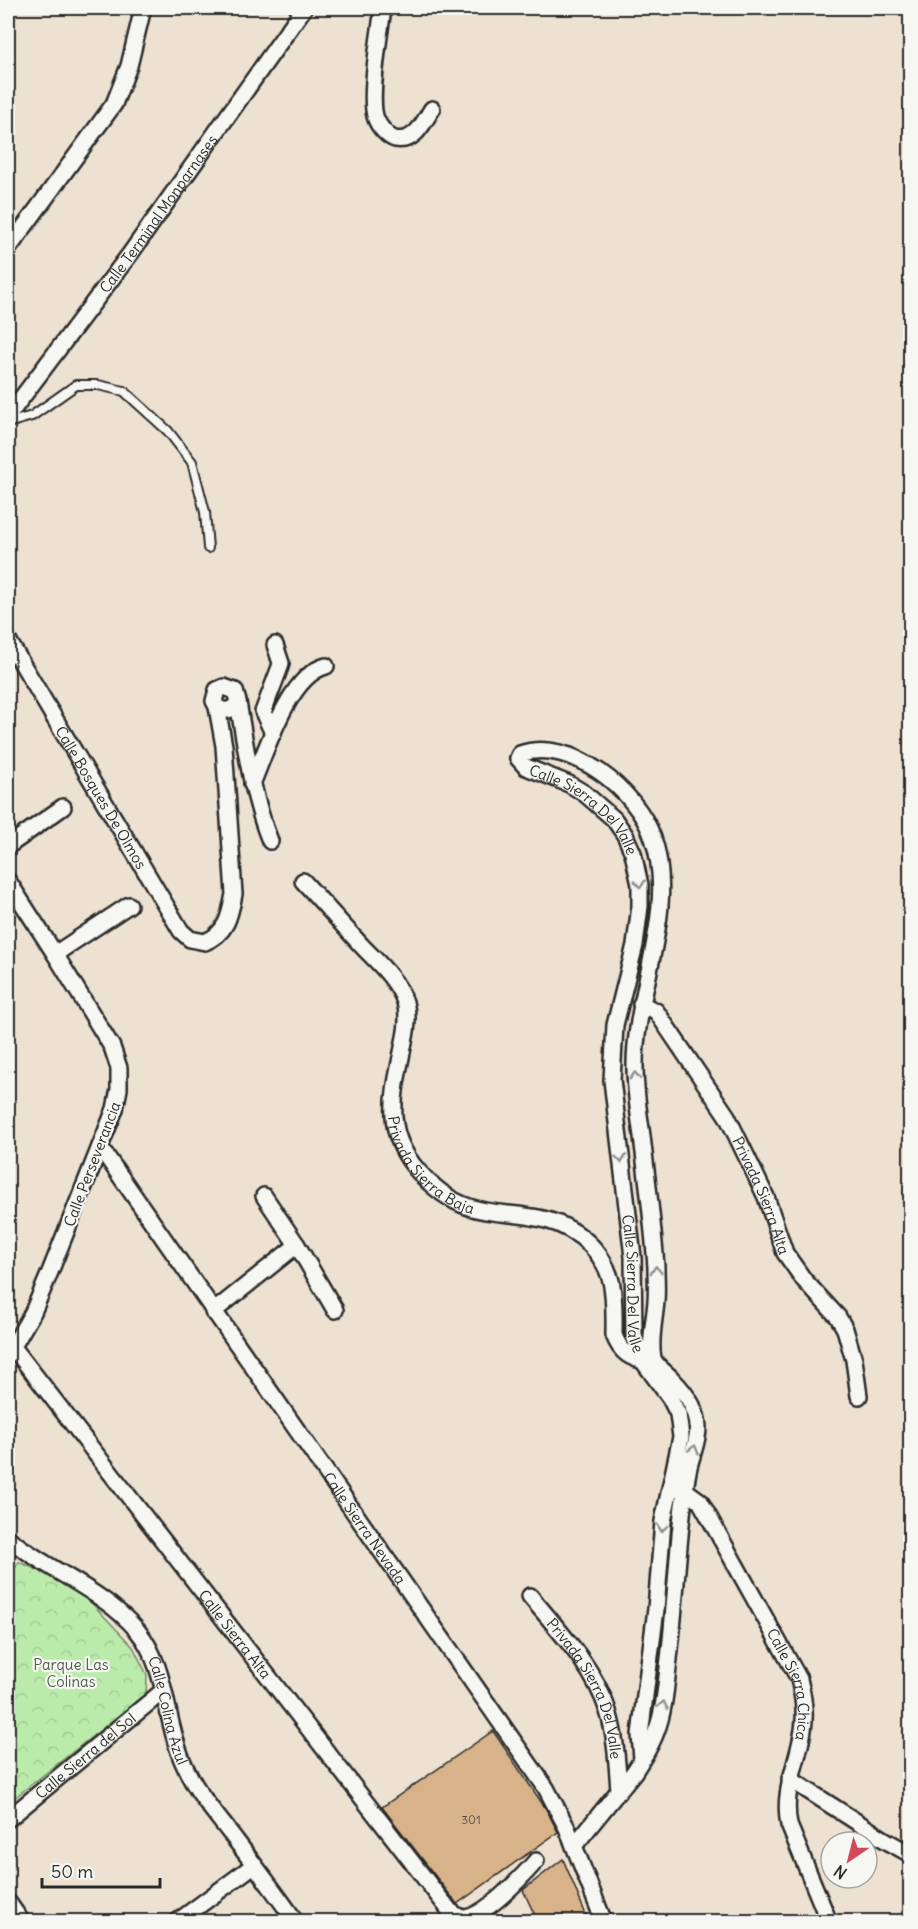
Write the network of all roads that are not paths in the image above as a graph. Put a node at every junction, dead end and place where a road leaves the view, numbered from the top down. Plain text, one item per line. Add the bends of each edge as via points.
1 (143, 8) edge
2 (304, 8) edge
3 (383, 8) edge
4 (432, 109) dead end
5 (8, 249) edge
6 (8, 416) edge
7 (8, 423) edge
8 (208, 548) dead end
9 (8, 640) edge
10 (275, 645) dead end
11 (326, 666) dead end
12 (273, 733) junction
13 (252, 784) junction
14 (63, 807) dead end
15 (270, 841) dead end
16 (8, 846) edge
17 (8, 881) edge
18 (303, 881) dead end
19 (129, 905) dead end
20 (55, 954) junction
21 (641, 1004) junction
22 (100, 1147) junction
23 (264, 1196) dead end
24 (297, 1245) junction
25 (335, 1310) dead end
26 (213, 1312) junction
27 (10, 1352) edge
28 (649, 1361) junction
29 (859, 1396) dead end
30 (670, 1487) junction
31 (685, 1490) junction
32 (10, 1545) edge
33 (530, 1596) dead end
34 (163, 1691) junction
35 (642, 1759) junction
36 (790, 1779) junction
37 (619, 1790) junction
38 (8, 1819) edge
39 (574, 1846) junction
40 (910, 1854) edge
41 (536, 1861) dead end
42 (254, 1865) junction
43 (8, 1902) edge
44 (22, 1922) edge
45 (177, 1922) edge
46 (296, 1922) edge
47 (604, 1922) edge
48 (829, 1922) edge

1 - 5 street via 129,66 114,104
2 - 6 street, Calle Terminal Monparnases via 130,254
3 - 4 street via 375,118 393,138 406,139 417,132
7 - 8 lane via 32,416 76,385 98,385 124,392 168,431 192,462
9 - 13 street, Calle Bosques De Olmos via 181,931 190,939 205,942 221,933 231,914 234,894 218,707 225,711 238,702
10 - 12 street via 280,667 264,712
11 - 12 street via 315,669 298,687
12 - 13 street
13 - 15 street
14 - 16 street
17 - 20 street, Calle Perseverancia
18 - 28 street, Privada Sierra Baja via 388,974 404,1001 408,1013 392,1115 406,1156 439,1190 468,1207 546,1220 583,1238 608,1270 617,1342 629,1357
19 - 20 street
20 - 22 street, Calle Perseverancia via 112,1047 119,1068 115,1109
28 -> 21 street, Calle Sierra Del Valle via 656,1298 635,1069
21 -> 28 street, Calle Sierra Del Valle via 661,905 658,855 652,834 625,794 584,762 556,751 520,754 519,760 526,767 569,784 602,807 625,835 638,869 640,906 635,945 615,1024 612,1080 633,1257 634,1336
21 - 29 street, Privada Sierra Alta via 656,1011 727,1116 766,1197 785,1253 845,1329 855,1360
22 - 26 street, Calle Sierra Nevada
22 - 27 street, Calle Perseverancia via 33,1312
23 - 24 street
24 - 25 street
24 - 26 street
26 - 39 street, Calle Sierra Nevada via 540,1780
27 - 41 street, Calle Sierra Alta via 445,1905 461,1918 476,1915
28 - 30 street, Calle Sierra Del Valle via 678,1414 681,1437
31 -> 28 street, Calle Sierra Del Valle via 697,1437 696,1415 682,1391
30 - 31 street
30 -> 35 street, Calle Sierra Del Valle via 640,1735
35 -> 31 street, Calle Sierra Del Valle via 657,1731 665,1693
31 - 36 street, Calle Sierra Chica via 700,1501 799,1679 805,1712
32 - 34 street, Calle Colina Azul via 114,1608 148,1646
33 - 37 street, Privada Sierra Del Valle via 600,1691 614,1738
34 - 38 street, Calle Sierra del Sol
34 - 42 street, Calle Colina Azul via 175,1740 190,1778
35 - 37 street, Calle Sierra Del Valle
36 - 40 street
36 - 48 street, Calle Sierra Chica via 789,1826
37 - 39 street, Calle Sierra Del Valle
39 - 47 street, Calle Sierra Nevada
42 - 45 street
42 - 46 street, Calle Colina Azul
43 - 44 street

